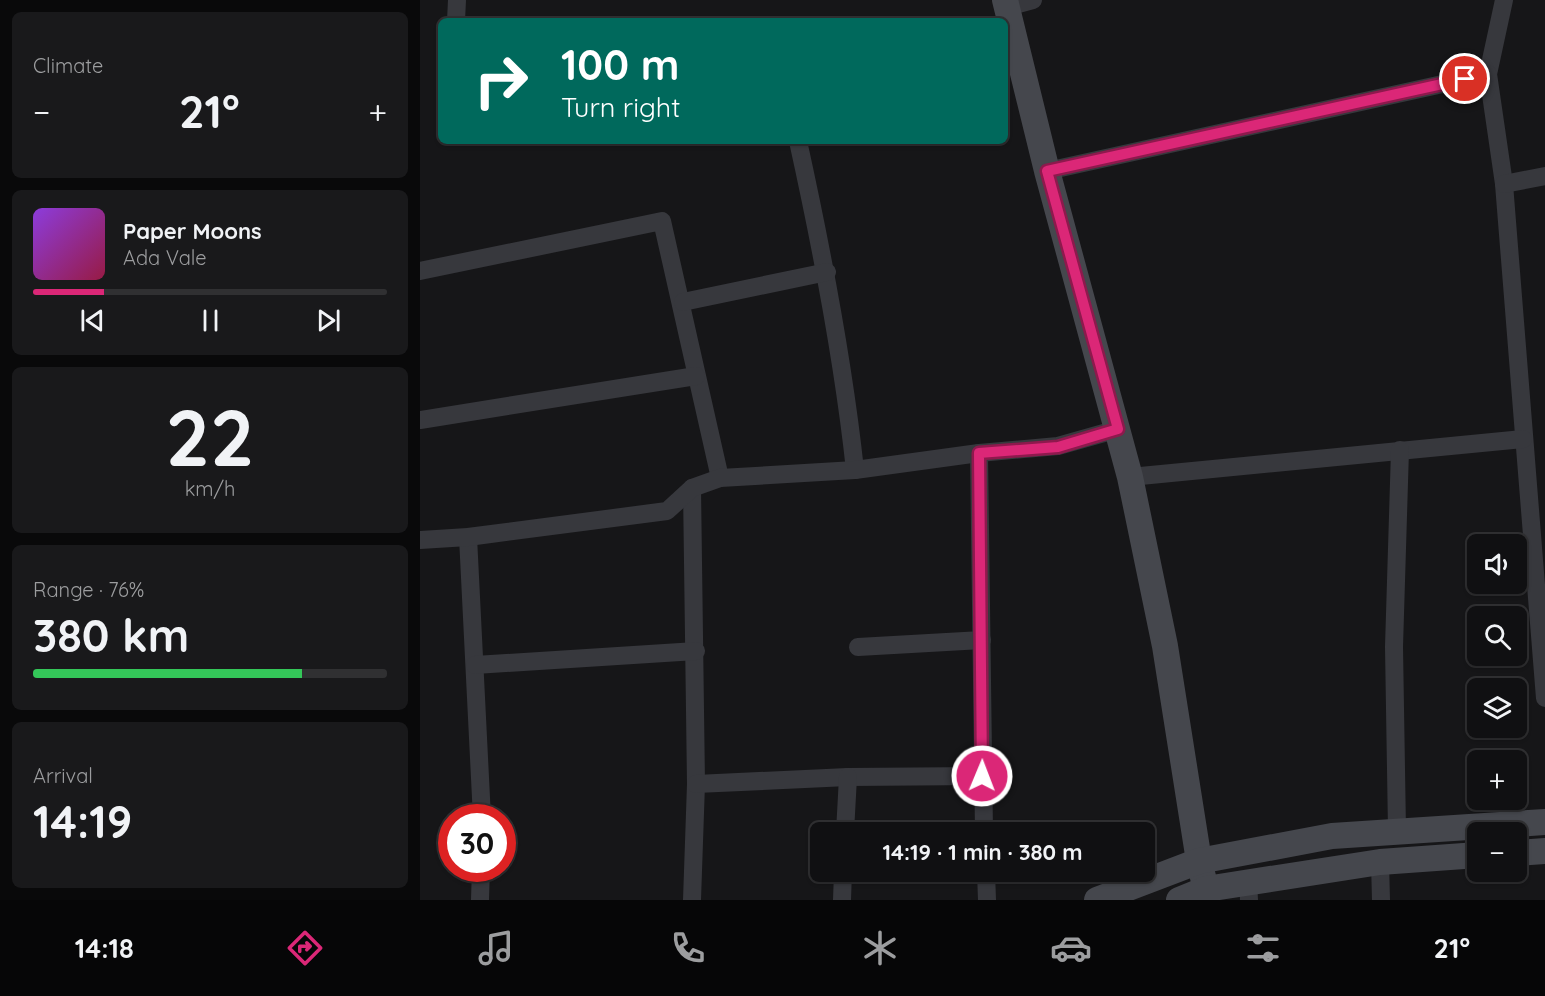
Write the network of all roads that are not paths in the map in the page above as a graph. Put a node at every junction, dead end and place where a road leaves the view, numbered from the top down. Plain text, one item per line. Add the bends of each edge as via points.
1 (457, 0) edge
2 (1033, 0) edge
3 (1504, 0) edge
4 (1006, 4) edge
5 (456, 18) edge
6 (1488, 74) junction
7 (799, 144) edge
8 (1047, 171) junction
9 (1545, 176) edge
10 (1504, 184) junction
11 (420, 271) edge
12 (827, 272) junction
13 (682, 302) junction
14 (696, 376) junction
15 (420, 420) edge
16 (1118, 429) junction
17 (1523, 439) junction
18 (1400, 450) junction
19 (979, 453) junction
20 (855, 470) junction
21 (1130, 477) junction
22 (720, 478) junction
23 (692, 488) junction
24 (468, 537) junction
25 (420, 540) edge
26 (982, 640) junction
27 (858, 647) dead end
28 (696, 651) junction
29 (475, 665) junction
30 (1545, 698) edge
31 (982, 776) junction
32 (848, 777) junction
33 (696, 784) junction
34 (481, 804) edge
35 (846, 822) edge
36 (984, 822) edge
37 (1545, 822) edge
38 (1397, 830) junction
39 (1545, 851) edge
40 (1527, 852) edge
41 (1467, 856) edge
42 (1199, 861) junction
43 (1380, 862) junction
44 (481, 882) edge
45 (843, 882) edge
46 (986, 882) edge
47 (1206, 890) junction
48 (1249, 891) edge
49 (480, 900) edge
50 (693, 900) edge
51 (842, 900) edge
52 (987, 900) edge
53 (1096, 900) edge
54 (1179, 900) edge
55 (1381, 900) edge

1 - 5 street
2 - 4 street
3 - 6 street
4 - 8 street
6 - 8 street
6 - 10 street
7 - 12 street
8 - 16 street
9 - 10 street
10 - 17 street
11 - 13 street via 662,221
12 - 13 street
12 - 20 street via 846,383
13 - 14 street
14 - 15 street
14 - 22 street
16 - 19 street via 1058,447
16 - 21 street
17 - 18 street
17 - 30 street
18 - 21 street
18 - 38 street via 1394,647
19 - 20 street
19 - 26 street
20 - 22 street
21 - 42 street via 1165,646
22 - 23 street
23 - 24 street via 668,511
23 - 28 street
24 - 25 street
24 - 29 street
26 - 27 street
26 - 31 street
28 - 29 street
28 - 33 street
29 - 34 street
31 - 32 street
31 - 36 street
32 - 33 street
32 - 35 street
33 - 50 street
37 - 38 street
38 - 42 street via 1332,836
39 - 40 street
41 - 43 street
42 - 47 street
42 - 53 street
43 - 48 street
43 - 55 street
44 - 49 street
45 - 51 street
46 - 52 street
47 - 48 street
47 - 54 street

